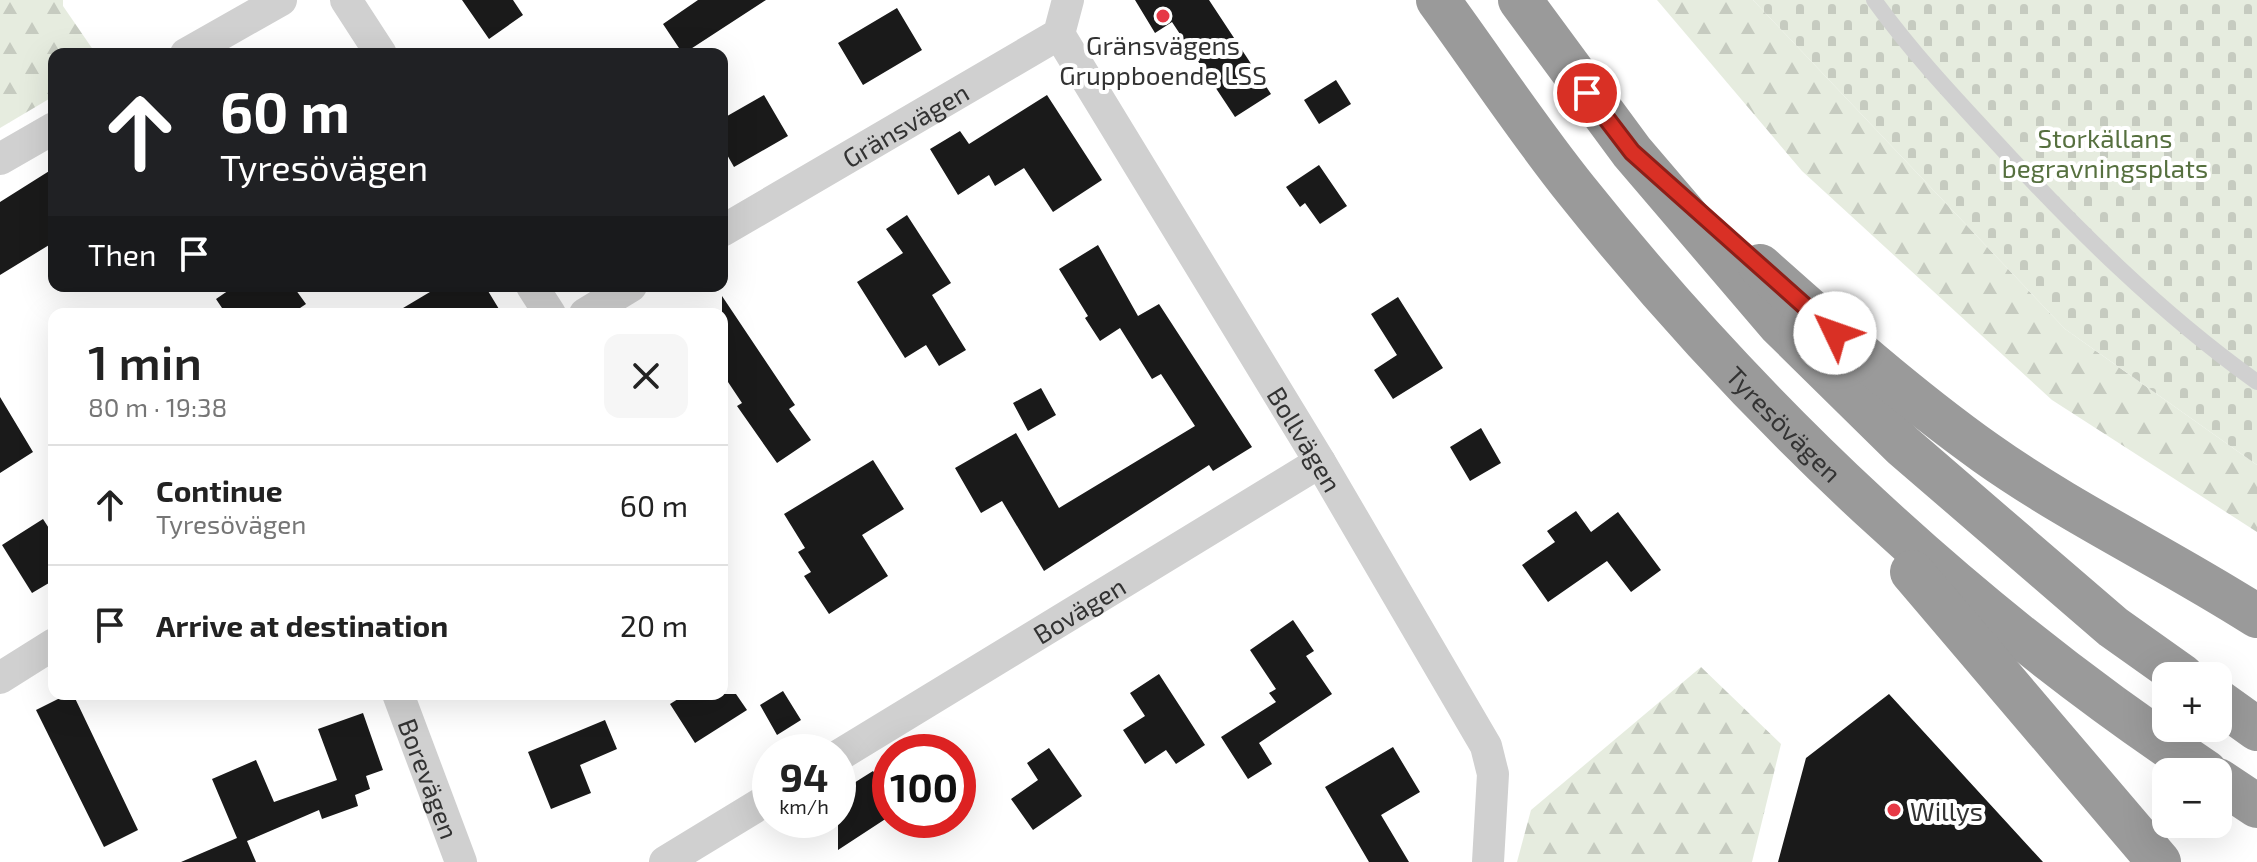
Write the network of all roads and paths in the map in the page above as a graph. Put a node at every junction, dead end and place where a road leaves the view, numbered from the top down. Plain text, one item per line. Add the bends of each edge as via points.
1 (281, 0) edge
2 (346, 0) edge
3 (1068, 0) edge
4 (1438, 0) edge
5 (1520, 0) edge
6 (1874, 0) edge
7 (1059, 34) junction
8 (197, 48) edge
9 (377, 48) edge
10 (48, 131) edge
11 (1632, 152) junction
12 (0, 159) edge
13 (728, 227) edge
14 (621, 292) edge
15 (595, 308) edge
16 (2257, 382) edge
17 (1320, 462) junction
18 (1834, 473) junction
19 (2257, 616) edge
20 (48, 648) edge
21 (2162, 662) edge
22 (0, 678) edge
23 (400, 700) edge
24 (2232, 711) edge
25 (2257, 729) edge
26 (856, 745) edge
27 (2186, 758) edge
28 (2232, 789) edge
29 (2257, 806) edge
30 (752, 809) edge
31 (461, 862) edge
32 (665, 862) edge
33 (1488, 862) edge
34 (2159, 862) edge

1 - 8 street
2 - 9 street
3 - 7 street
4 - 18 highway, Tyresövägen via 1576,190 1685,317
5 - 11 highway
6 - 16 lane via 1905,44 2046,197 2166,310
7 - 13 street, Gränsvägen
7 - 17 street, Bollvägen
10 - 12 street
11 - 19 highway via 1835,333 1985,452
11 - 21 highway via 1779,324 1903,446 2113,627
14 - 15 street
17 - 26 street, Bovägen
17 - 33 street, Bollvägen via 1486,746 1493,774
18 - 27 highway, Tyresövägen via 1946,575 2079,682
18 - 34 highway via 1934,599
20 - 22 street
23 - 31 street, Borevägen
24 - 25 highway
28 - 29 highway
30 - 32 street

